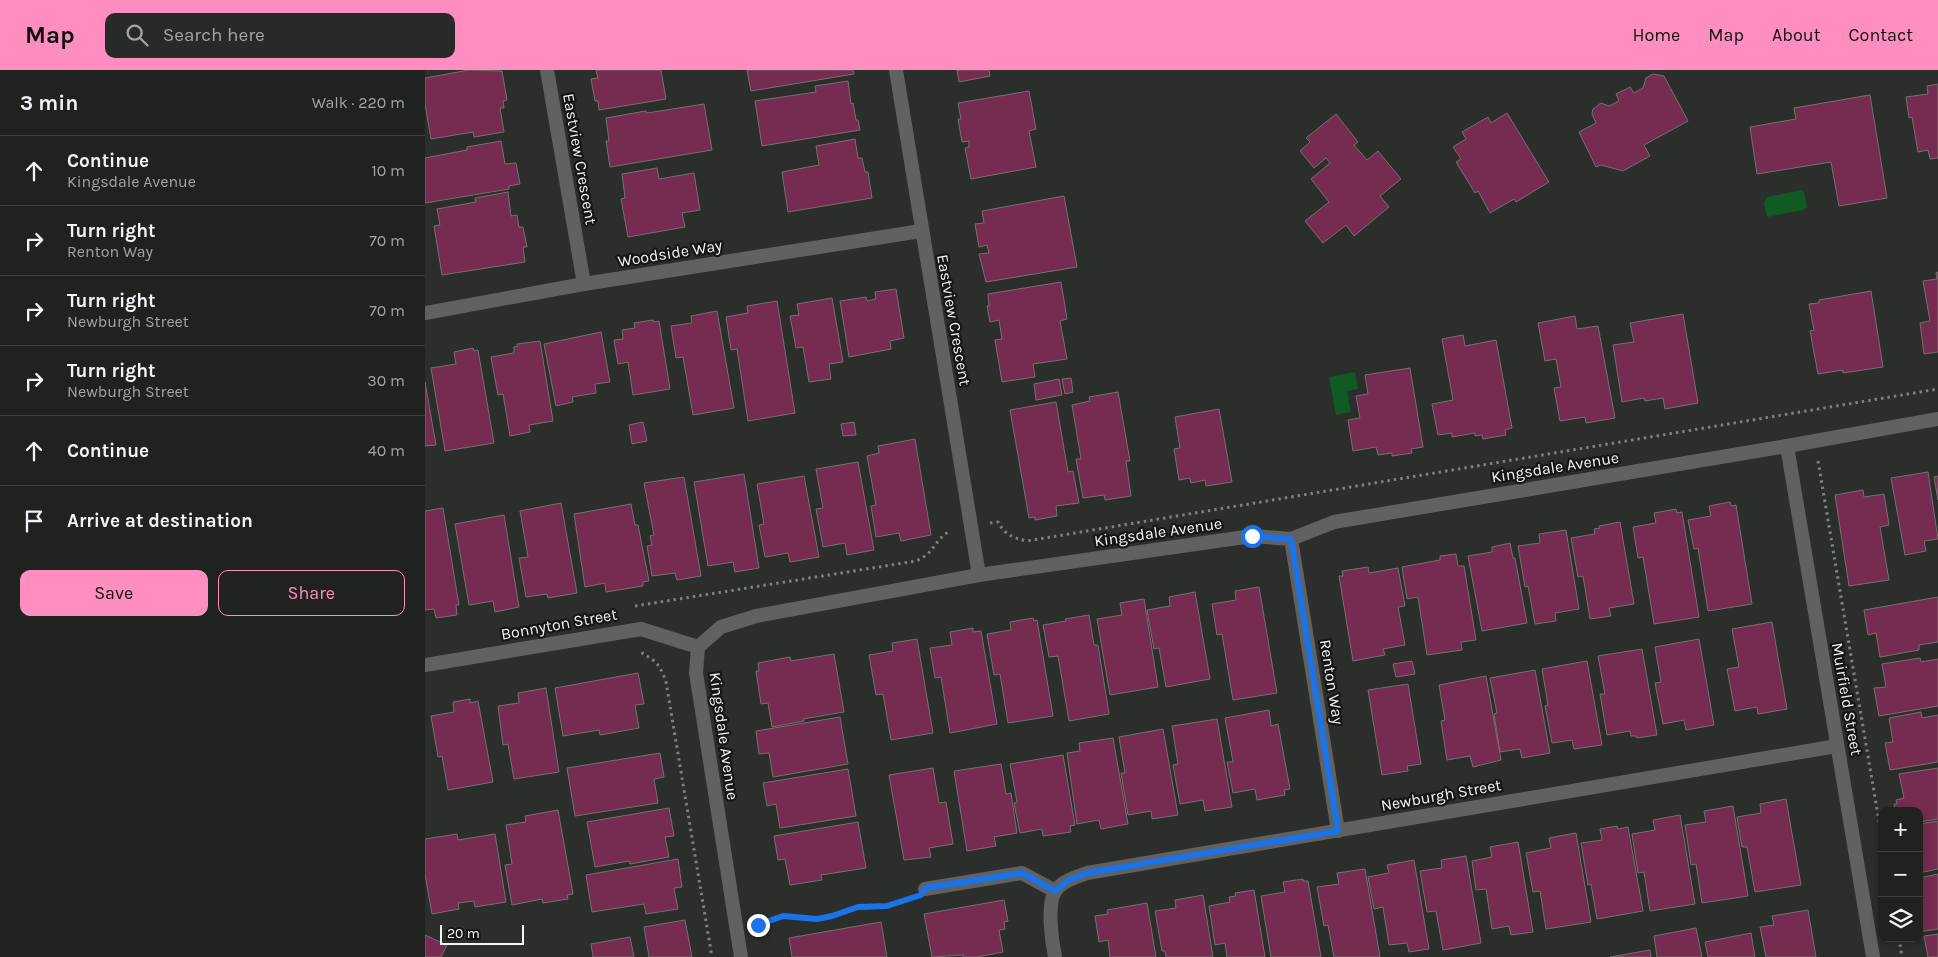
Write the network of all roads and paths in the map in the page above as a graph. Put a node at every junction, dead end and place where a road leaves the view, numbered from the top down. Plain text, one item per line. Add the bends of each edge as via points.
1 (547, 70) edge
2 (896, 70) edge
3 (921, 231) junction
4 (584, 284) junction
5 (425, 313) edge
6 (1938, 389) edge
7 (1810, 411) junction
8 (1811, 417) dead end
9 (1938, 419) edge
10 (1787, 446) junction
11 (1819, 468) dead end
12 (987, 524) dead end
13 (954, 530) dead end
14 (1291, 539) junction
15 (979, 575) junction
16 (630, 607) dead end
17 (698, 647) junction
18 (641, 648) dead end
19 (425, 665) edge
20 (1837, 746) junction
21 (1878, 815) edge
22 (1338, 831) junction
23 (925, 888) joint
24 (1055, 891) junction
25 (758, 925) dead end
26 (1900, 942) edge
27 (712, 957) edge
28 (741, 957) edge
29 (1055, 957) edge
30 (1873, 957) edge
31 (1902, 957) edge

1 - 4 street, Eastview Crescent
2 - 3 street, Eastview Crescent
3 - 4 street, Woodside Way
3 - 15 street, Eastview Crescent
4 - 5 street, Woodside Way
6 - 7 path
7 - 8 path
7 - 12 path via 1027,541 1015,539 1004,532 998,522
9 - 10 street, Kingsdale Avenue
10 - 14 street, Kingsdale Avenue via 1334,522
10 - 20 street, Muirfield Street
11 - 21 path
13 - 16 path via 948,531 926,557 916,560
14 - 15 street, Kingsdale Avenue via 1252,536
14 - 22 street, Renton Way
15 - 17 street, Kingsdale Avenue via 756,616 721,627
17 - 19 street, Bonnyton Street via 641,628
17 - 28 street, Kingsdale Avenue via 696,673
18 - 27 path via 643,654 662,668 666,682
20 - 22 street, Newburgh Street
20 - 30 street, Muirfield Street
22 - 24 street, Newburgh Street via 1087,873 1069,880
23 - 24 street via 1022,873
23 - 25 path via 921,895 887,906 858,907 817,919 783,916
24 - 29 street via 1050,912
26 - 31 path

